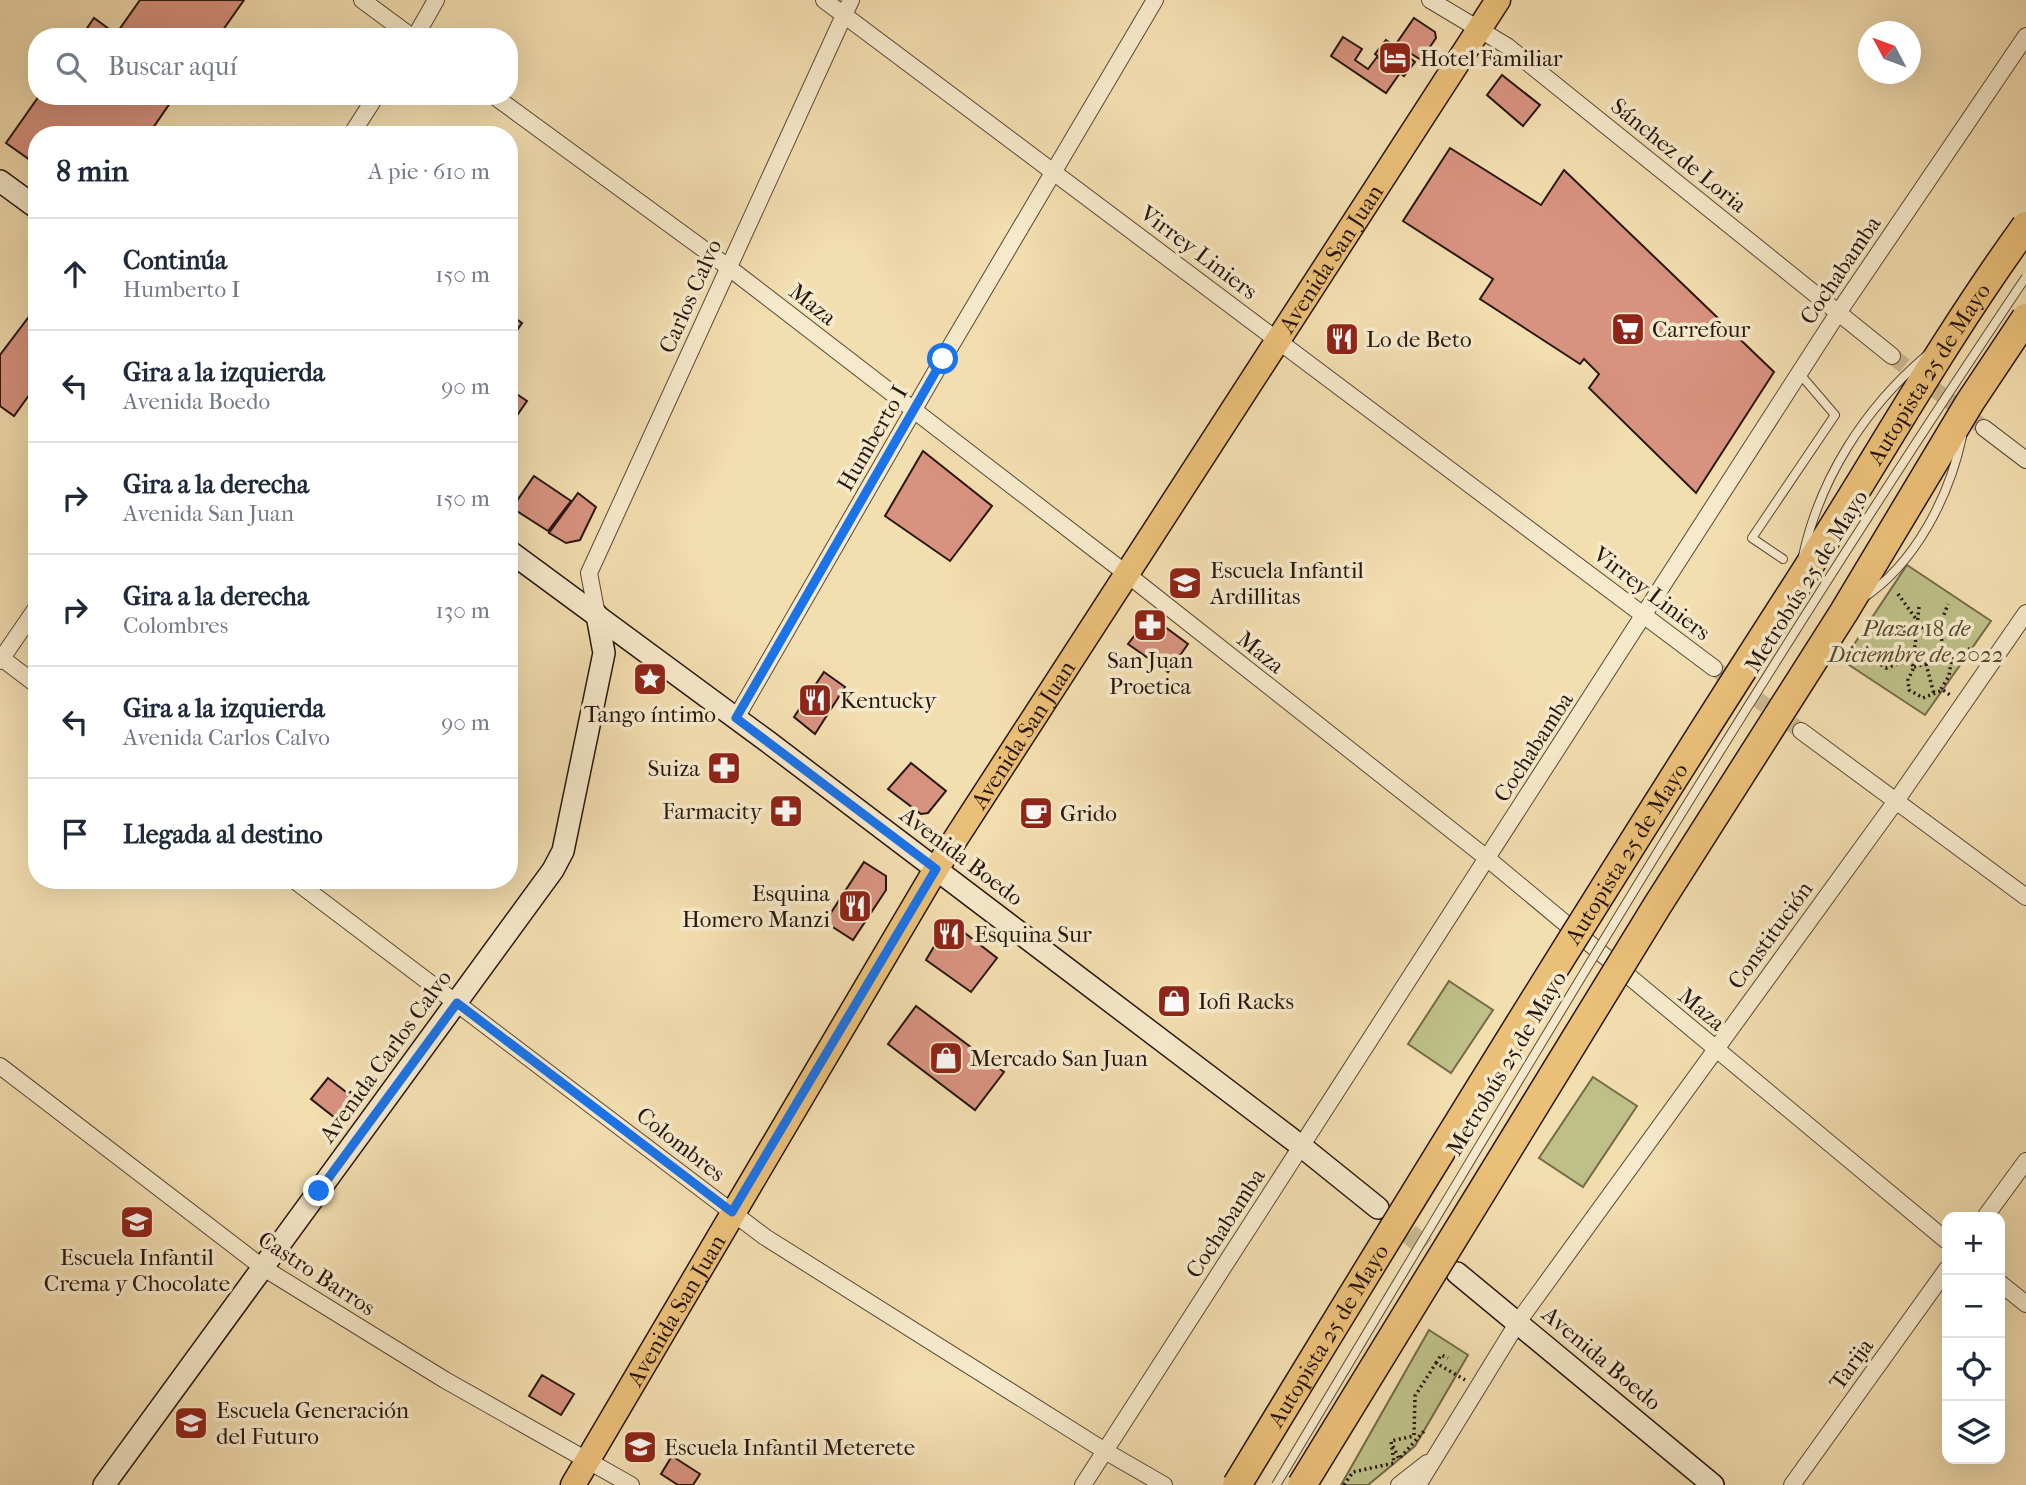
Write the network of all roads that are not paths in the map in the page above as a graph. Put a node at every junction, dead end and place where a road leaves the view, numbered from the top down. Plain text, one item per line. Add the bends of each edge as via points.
1 (362, 0) edge
2 (436, 0) edge
3 (824, 0) edge
4 (851, 0) edge
5 (1155, 0) edge
6 (1430, 0) edge
7 (1497, 0) edge
8 (845, 18) junction
9 (401, 28) edge
10 (419, 28) edge
11 (1478, 30) junction
12 (2026, 36) edge
13 (370, 105) edge
14 (506, 105) edge
15 (357, 126) edge
16 (1054, 171) junction
17 (0, 181) edge
18 (28, 201) edge
19 (2026, 226) edge
20 (728, 267) junction
21 (2026, 277) edge
22 (1838, 313) junction
23 (2026, 318) edge
24 (1278, 341) junction
25 (1892, 356) tunnel mouth
26 (1799, 373) junction
27 (914, 412) junction
28 (1984, 428) tunnel mouth
29 (2026, 460) edge
30 (518, 558) edge
31 (1783, 559) dead end
32 (1128, 575) junction
33 (2026, 613) edge
34 (597, 615) junction
35 (1643, 615) junction
36 (28, 620) edge
37 (1, 659) edge
38 (1714, 668) tunnel mouth
39 (28, 678) edge
40 (736, 718) junction
41 (1801, 731) tunnel mouth
42 (1896, 801) junction
43 (1488, 859) junction
44 (936, 869) junction
45 (306, 889) edge
46 (2026, 897) edge
47 (457, 1003) junction
48 (1714, 1049) junction
49 (0, 1066) edge
50 (1300, 1146) junction
51 (2026, 1161) edge
52 (1378, 1208) tunnel mouth
53 (732, 1212) junction
54 (1989, 1212) edge
55 (1942, 1237) edge
56 (262, 1267) junction
57 (1457, 1273) tunnel mouth
58 (1943, 1275) edge
59 (2005, 1287) edge
60 (2026, 1304) edge
61 (1518, 1322) junction
62 (1105, 1451) junction
63 (1434, 1458) junction
64 (588, 1460) junction
65 (104, 1485) edge
66 (573, 1485) edge
67 (631, 1485) edge
68 (1083, 1485) edge
69 (1164, 1485) edge
70 (1237, 1485) edge
71 (1276, 1485) edge
72 (1303, 1485) edge
73 (1399, 1485) edge
74 (1418, 1485) edge
75 (1713, 1485) edge
76 (1792, 1485) edge

1 - 9 street
2 - 10 street
3 - 8 street, Virrey Liniers
4 - 8 street, Carlos Calvo
5 - 16 street, Humberto I
6 - 11 street, Sánchez de Loria
7 - 11 main road, Avenida San Juan
8 - 16 street, Virrey Liniers
8 - 20 street, Carlos Calvo
11 - 22 street, Sánchez de Loria via 1507,46
11 - 24 main road, Avenida San Juan
12 - 22 street, Cochabamba
13 - 15 street
14 - 20 street, Maza
16 - 24 street, Virrey Liniers
16 - 27 street, Humberto I
17 - 18 main road
19 - 70 highway, Autopista 25 de Mayo, bridge via 1619,863
20 - 27 street, Maza
20 - 34 street, Carlos Calvo via 589,573
21 - 71 lane, Metrobús 25 de Mayo, bridge via 1935,412 1622,908
22 - 25 street, Sánchez de Loria
22 - 26 street, Cochabamba
23 - 72 highway, bridge via 1657,906
24 - 32 main road, Avenida San Juan
24 - 35 street, Virrey Liniers
26 - 31 lane via 1835,415 1752,538
26 - 35 street, Cochabamba
27 - 32 street, Maza
27 - 40 street, Humberto I
28 - 29 street
30 - 34 main road, Avenida Boedo
32 - 43 street, Maza
32 - 44 main road, Avenida San Juan
33 - 42 street, Constitución
34 - 40 main road, Avenida Boedo
34 - 47 main road, Avenida Carlos Calvo via 604,653 563,850
35 - 38 street, Virrey Liniers
35 - 43 street, Cochabamba
36 - 37 street
37 - 39 street
40 - 44 main road, Avenida Boedo
41 - 42 street
42 - 46 street
42 - 48 street, Constitución
43 - 48 street, Maza
43 - 50 street, Cochabamba
44 - 50 main road, Avenida Boedo
44 - 53 main road, Avenida San Juan
45 - 47 street, Colombres
47 - 53 street, Colombres
47 - 56 main road, Avenida Carlos Calvo
48 - 55 street, Maza
48 - 61 street, Constitución
49 - 56 street, Castro Barros
50 - 52 main road, Avenida Boedo
50 - 62 street, Cochabamba
51 - 54 street
53 - 62 street, Colombres via 806,1264
53 - 64 main road, Avenida San Juan
56 - 64 street, Castro Barros via 445,1380
56 - 65 main road, Avenida Carlos Calvo
57 - 61 main road, Avenida Boedo
58 - 76 street, Tarija
59 - 60 street
61 - 63 street, Constitución
61 - 75 main road, Avenida Boedo
62 - 68 street, Cochabamba
62 - 69 street, Colombres
63 - 73 street, Constitución
63 - 74 street, Constitución
64 - 66 main road, Avenida San Juan
64 - 67 street, Castro Barros

